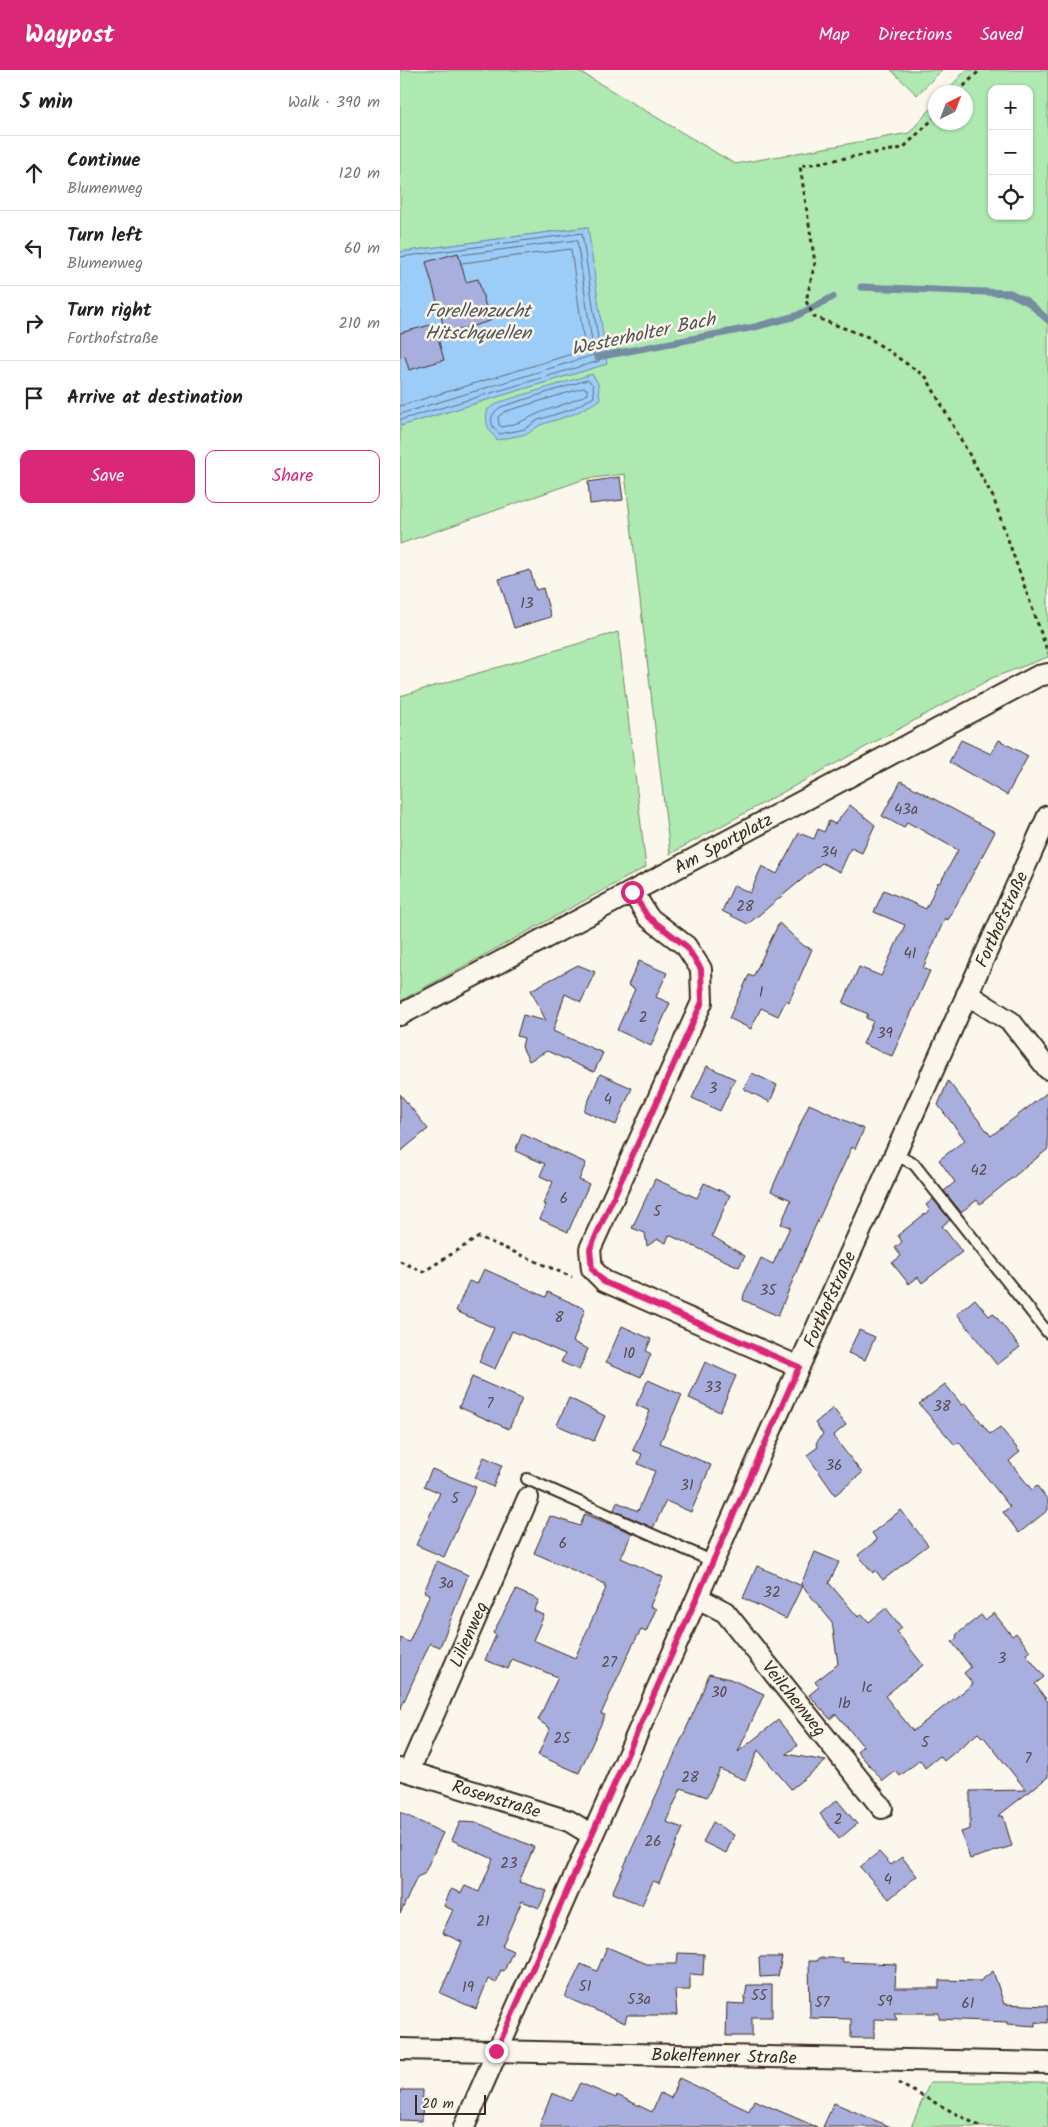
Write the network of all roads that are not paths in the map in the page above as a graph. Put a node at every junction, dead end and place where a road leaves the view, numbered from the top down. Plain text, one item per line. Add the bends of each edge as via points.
1 (1048, 674) edge
2 (1048, 816) edge
3 (632, 892) junction
4 (967, 994) junction
5 (400, 1015) edge
6 (1048, 1069) edge
7 (896, 1155) junction
8 (1048, 1333) edge
9 (799, 1367) junction
10 (527, 1489) joint
11 (714, 1562) junction
12 (698, 1598) junction
13 (404, 1770) edge
14 (882, 1808) dead end
15 (592, 1835) junction
16 (400, 2049) edge
17 (496, 2051) junction
18 (1048, 2063) edge
19 (464, 2127) edge

1 - 3 street, Am Sportplatz via 1038,676
2 - 4 street, Forthofstraße
3 - 5 street, Am Sportplatz
3 - 9 street via 648,917 686,946 701,969 702,1002 590,1249 592,1269 604,1282
4 - 6 street via 1012,1022
4 - 7 street, Forthofstraße
7 - 8 lane via 914,1164
7 - 9 street, Forthofstraße
9 - 11 street, Forthofstraße
10 - 11 lane
10 - 13 street, Lilienweg
11 - 12 street, Forthofstraße
12 - 14 street, Veilchenweg via 726,1612
12 - 15 street, Forthofstraße
13 - 15 street, Rosenstraße via 569,1821
15 - 17 street, Forthofstraße
16 - 17 street, Bokelfenner Straße
17 - 18 street, Bokelfenner Straße
17 - 19 street, Forthofstraße

